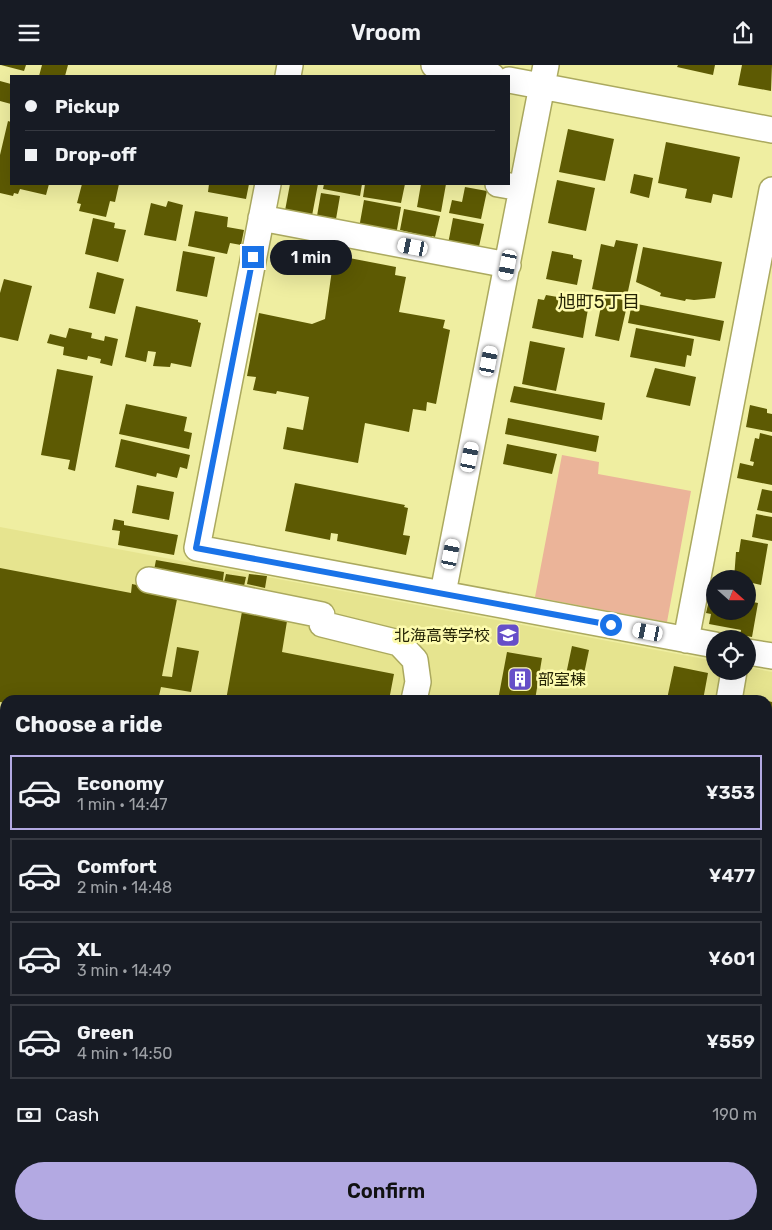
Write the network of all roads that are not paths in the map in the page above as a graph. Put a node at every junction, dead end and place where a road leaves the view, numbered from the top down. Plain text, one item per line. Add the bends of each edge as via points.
1 (434, 65) edge
2 (487, 75) edge
3 (544, 75) edge
4 (510, 80) edge
5 (772, 130) edge
6 (268, 185) edge
7 (503, 185) edge
8 (522, 189) junction
9 (772, 190) edge
10 (261, 218) junction
11 (508, 265) junction
12 (149, 580) dead end
13 (444, 593) junction
14 (686, 640) junction
15 (706, 643) edge
16 (756, 653) edge
17 (772, 656) edge
18 (732, 680) edge
19 (415, 695) edge
20 (729, 695) edge

1 - 2 street
3 - 4 street
3 - 5 street
3 - 8 street
6 - 10 street
7 - 8 street
8 - 11 street
9 - 14 street
10 - 11 street
10 - 13 street via 196,548
11 - 13 street
12 - 19 street via 322,615 322,624 399,643 415,660 418,682
13 - 14 street
14 - 15 street
16 - 17 street
18 - 20 street

